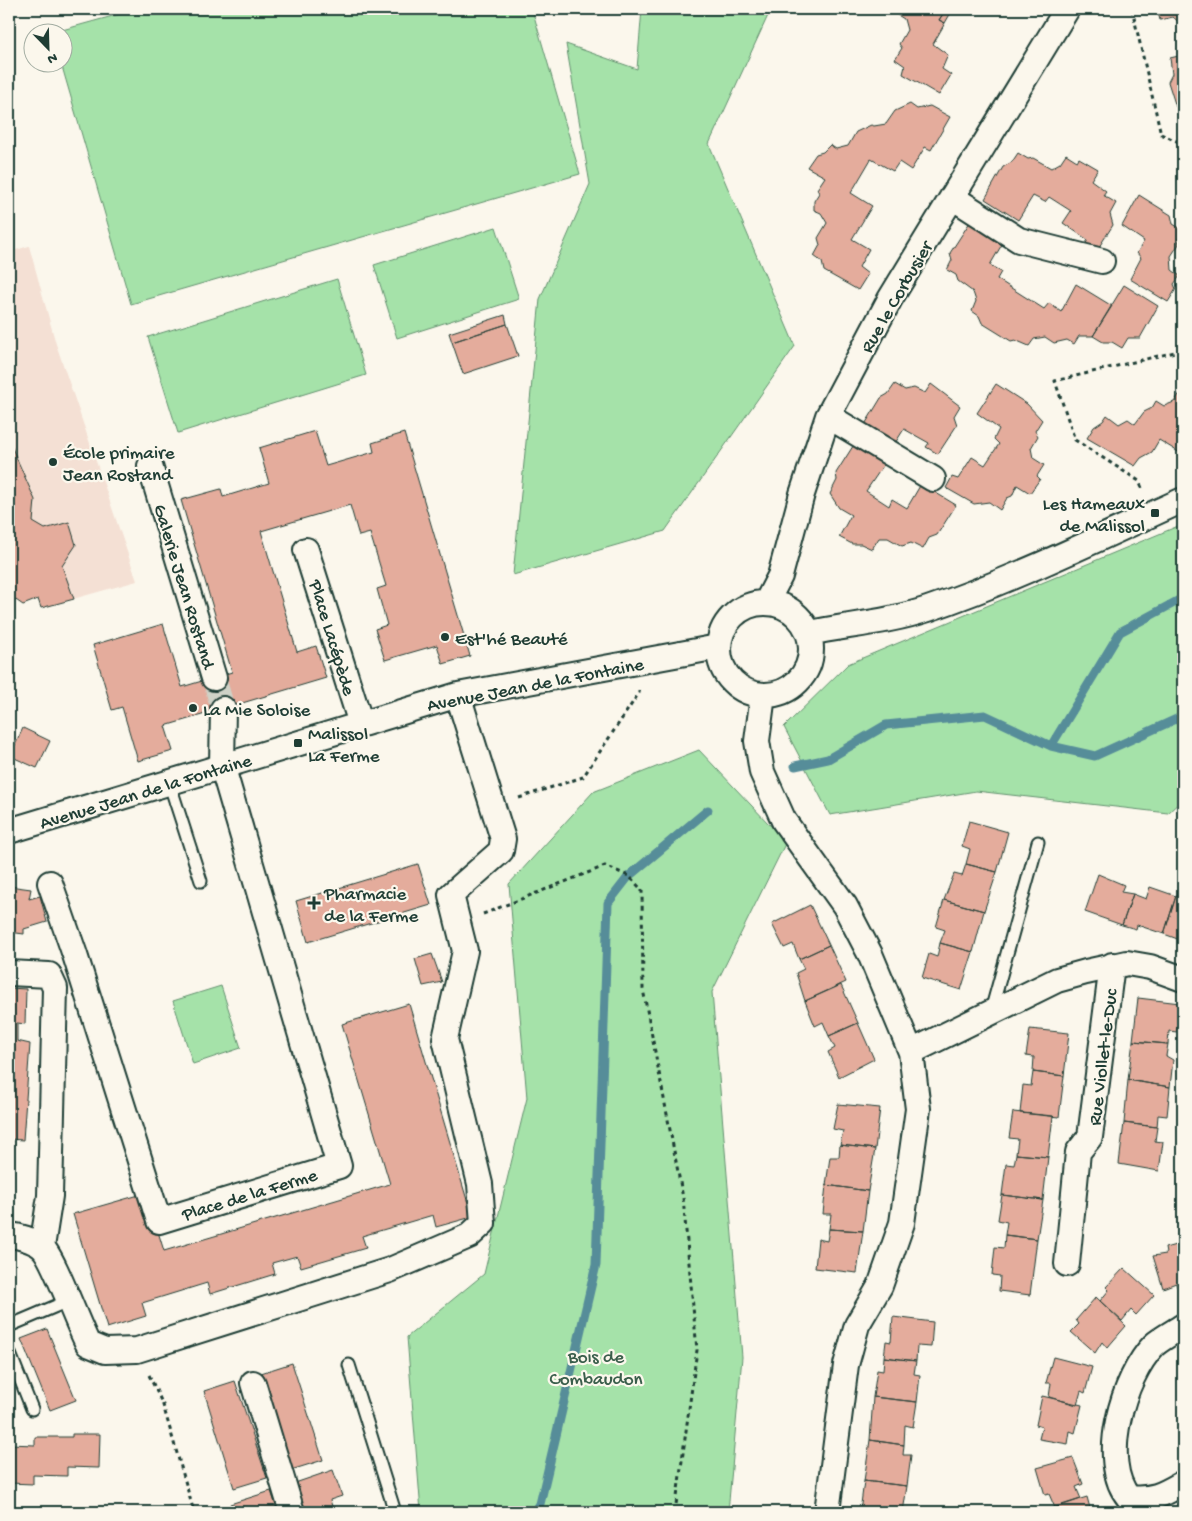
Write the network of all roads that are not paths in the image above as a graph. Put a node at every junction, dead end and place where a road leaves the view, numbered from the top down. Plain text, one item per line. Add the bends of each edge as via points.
1 (1067, 9) edge
2 (952, 197) junction
3 (1102, 261) dead end
4 (828, 416) junction
5 (150, 466) dead end
6 (933, 479) dead end
7 (1183, 500) edge
8 (306, 550) dead end
9 (766, 603) junction
10 (808, 633) junction
11 (718, 647) junction
12 (214, 678) tunnel mouth
13 (458, 695) junction
14 (763, 695) junction
15 (223, 709) tunnel mouth
16 (361, 724) junction
17 (222, 766) junction
18 (169, 782) junction
19 (9, 831) edge
20 (1038, 842) dead end
21 (200, 881) dead end
22 (50, 884) dead end
23 (1112, 965) junction
24 (9, 973) edge
25 (1183, 979) edge
26 (990, 1013) junction
27 (911, 1052) junction
28 (9, 1235) edge
29 (42, 1247) junction
30 (1067, 1264) dead end
31 (68, 1301) junction
32 (9, 1326) edge
33 (1183, 1326) edge
34 (9, 1351) edge
35 (349, 1365) dead end
36 (253, 1383) dead end
37 (32, 1409) dead end
38 (1183, 1483) edge
39 (292, 1512) edge
40 (396, 1512) edge
41 (827, 1512) edge

1 - 2 street, Rue le Corbusier
2 - 3 street via 1019,240
2 - 4 street, Rue le Corbusier via 890,299
4 - 6 street
4 - 9 street, Rue le Corbusier via 780,576
5 - 12 street, Galerie Jean Rostand
7 - 10 street via 1083,547 926,610
8 - 16 street, Place Lacépède
9 - 10 street via 788,609
9 - 11 street via 738,611 723,629
10 - 14 street via 811,652 804,674 784,691
11 - 13 street, Avenue Jean de la Fontaine
11 - 14 street via 720,661 736,686
13 - 16 street, Avenue Jean de la Fontaine
13 - 31 street via 503,839 501,851 451,895 465,951 445,1039 480,1184 483,1223 469,1236 390,1270 137,1350 105,1351 88,1344
14 - 27 street via 757,741 762,772 784,821 845,906 870,954
15 - 17 street
16 - 17 street, Avenue Jean de la Fontaine
17 - 18 street, Avenue Jean de la Fontaine
17 - 22 street, Place de la Ferme via 339,1166 159,1221 76,955
18 - 19 street, Avenue Jean de la Fontaine
18 - 21 lane
20 - 26 lane
23 - 25 street, Rue Viollet-le-Duc via 1127,963 1150,967
23 - 26 street, Rue Viollet-le-Duc via 1057,980
23 - 30 street, Rue Viollet-le-Duc via 1090,1137 1078,1152
24 - 29 street via 49,975 55,988 50,1196
26 - 27 street, Rue Viollet-le-Duc
27 - 41 street via 918,1109 902,1223 880,1286 856,1325 846,1365
28 - 29 street
29 - 31 street
31 - 32 lane
33 - 38 street via 1155,1345 1134,1373 1120,1417 1114,1461 1120,1488 1129,1498 1158,1497
34 - 37 lane
35 - 40 lane
36 - 39 street

